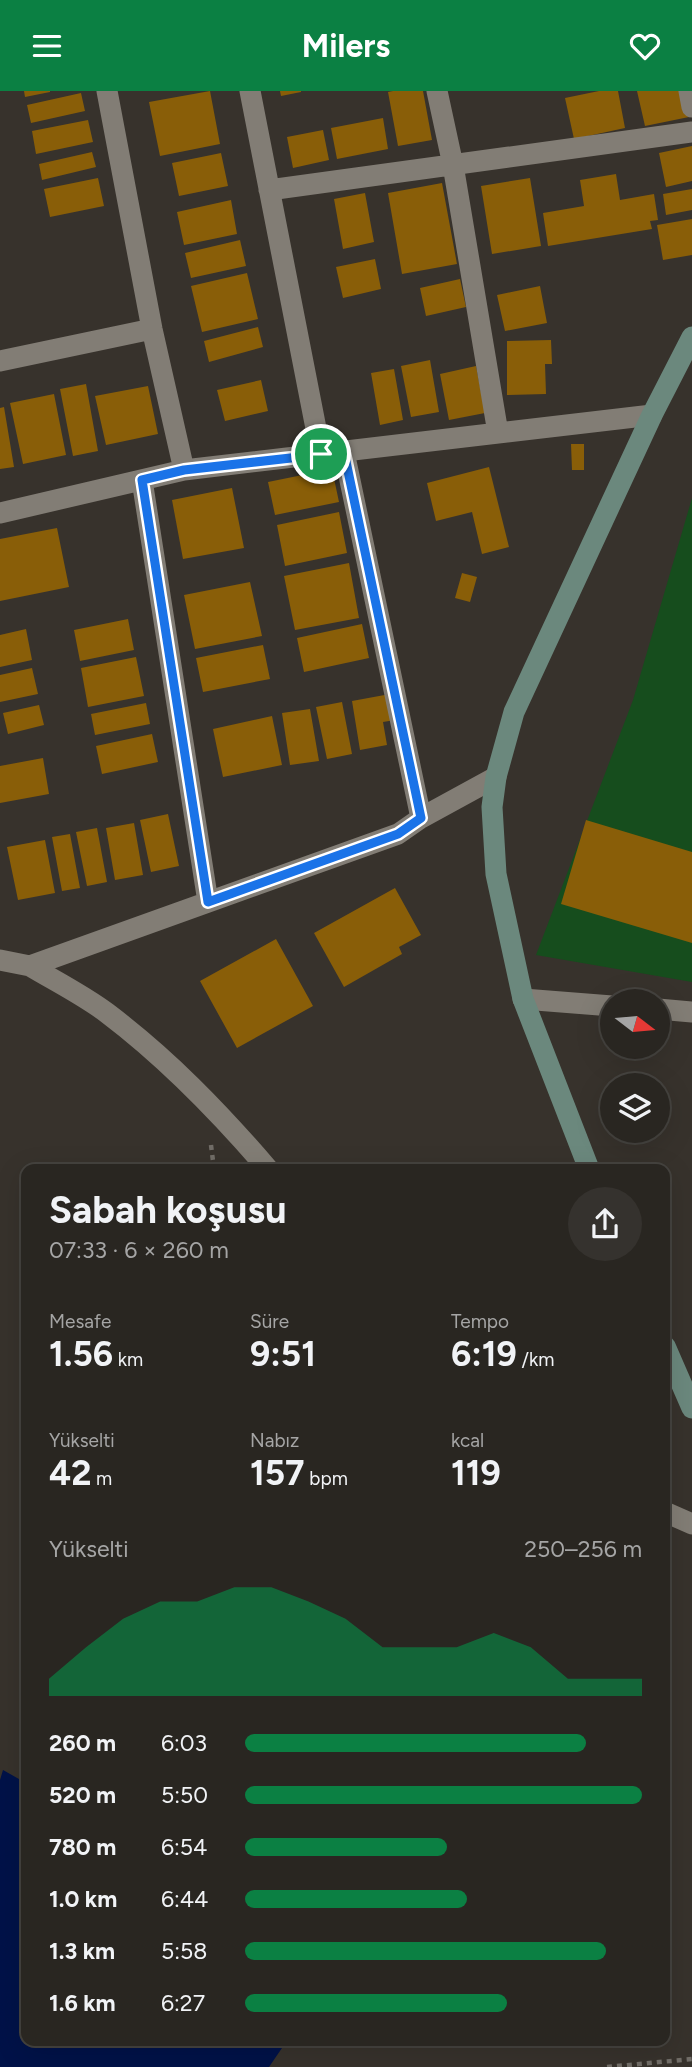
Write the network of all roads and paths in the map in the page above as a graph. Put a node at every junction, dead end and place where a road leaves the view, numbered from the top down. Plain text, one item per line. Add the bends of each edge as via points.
1 (107, 91) edge
2 (250, 91) edge
3 (437, 91) edge
4 (689, 91) edge
5 (692, 107) edge
6 (692, 132) edge
7 (453, 165) junction
8 (269, 190) junction
9 (152, 329) junction
10 (692, 337) edge
11 (0, 361) edge
12 (652, 415) junction
13 (498, 433) junction
14 (344, 452) junction
15 (321, 454) junction
16 (184, 470) junction
17 (142, 480) junction
18 (0, 513) edge
19 (496, 777) junction
20 (421, 818) junction
21 (208, 902) junction
22 (0, 960) edge
23 (30, 965) junction
24 (523, 999) junction
25 (600, 1005) edge
26 (670, 1010) edge
27 (692, 1011) edge
28 (264, 1164) edge
29 (587, 1164) edge
30 (670, 1357) edge
31 (692, 1408) edge
32 (670, 1514) edge
33 (692, 1524) edge
34 (692, 2059) edge
35 (607, 2067) edge

1 - 9 street
2 - 8 street
3 - 7 street
4 - 5 street
6 - 7 street
7 - 8 street
7 - 13 street
8 - 15 street
9 - 11 street
9 - 16 street
10 - 12 street
12 - 13 street
12 - 19 street via 514,712
13 - 14 street
14 - 15 street
14 - 20 street
15 - 16 street
16 - 17 street
17 - 18 street
17 - 21 street
19 - 20 street
19 - 24 street via 492,807 496,874
20 - 21 street via 398,834
21 - 23 street
22 - 23 street
23 - 28 street via 104,1011 157,1053 217,1110
24 - 25 street
24 - 29 street
26 - 27 street
30 - 31 street
32 - 33 street
34 - 35 path

